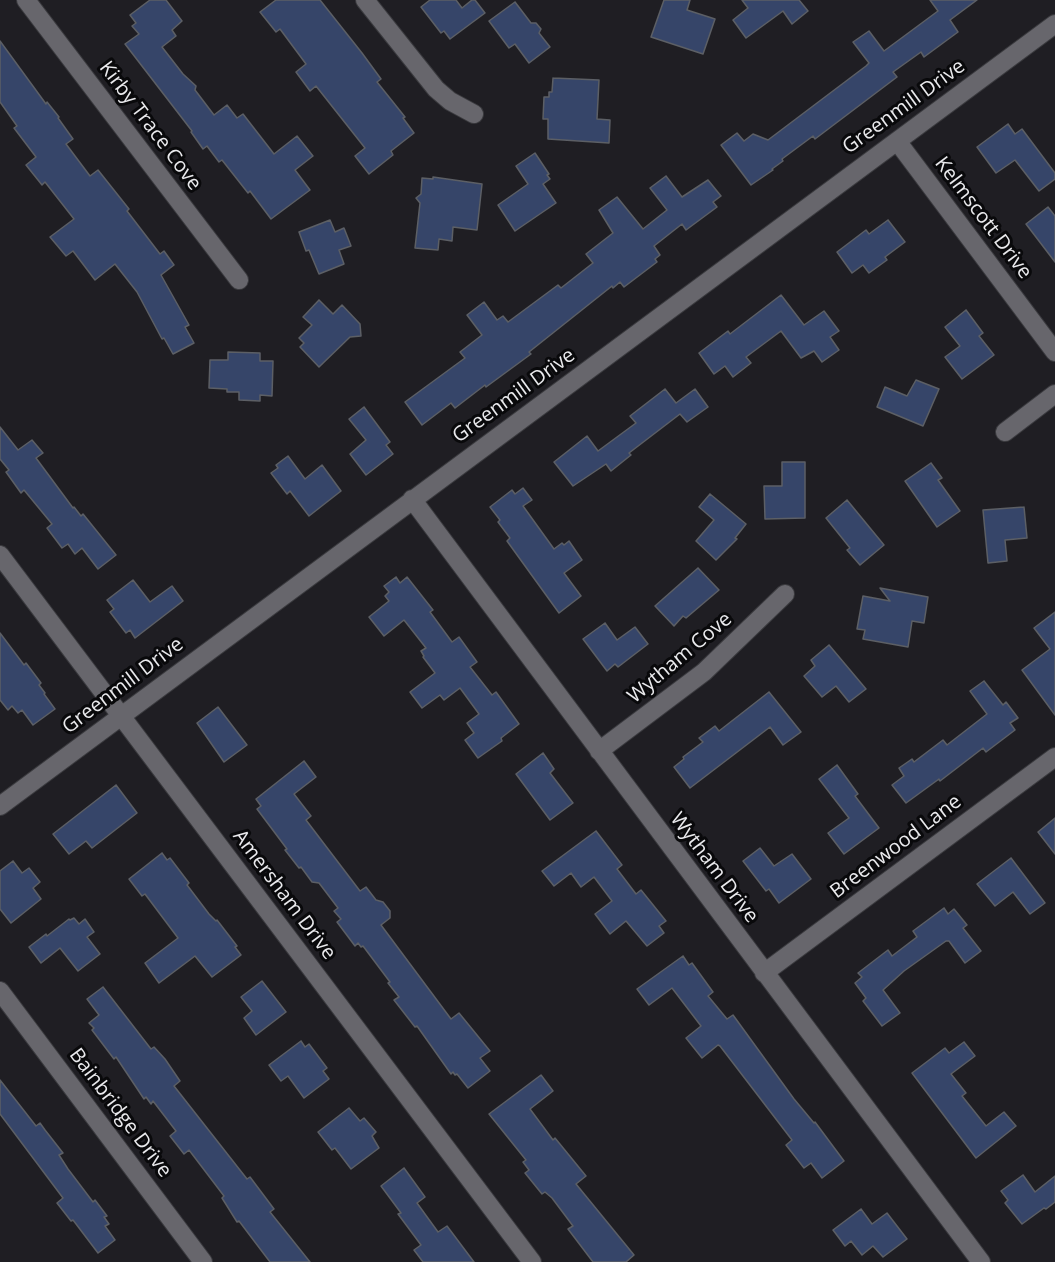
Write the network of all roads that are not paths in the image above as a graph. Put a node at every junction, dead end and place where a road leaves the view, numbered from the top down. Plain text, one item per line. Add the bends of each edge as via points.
1 (26, 0) edge
2 (365, 0) edge
3 (1055, 24) edge
4 (474, 114) dead end
5 (897, 141) junction
6 (239, 280) dead end
7 (1055, 352) edge
8 (1055, 394) edge
9 (1005, 432) dead end
10 (412, 499) junction
11 (0, 555) edge
12 (785, 594) dead end
13 (121, 716) junction
14 (599, 751) junction
15 (1055, 757) edge
16 (0, 806) edge
17 (765, 973) junction
18 (0, 991) edge
19 (203, 1262) edge
20 (532, 1262) edge
21 (981, 1262) edge

1 - 6 street, Kirby Trace Cove
2 - 4 street via 436,89
3 - 5 street, Greenmill Drive
5 - 7 street, Kelmscott Drive
5 - 10 street, Greenmill Drive
8 - 9 street
10 - 13 street, Greenmill Drive
10 - 14 street, Wytham Drive
11 - 13 street, Amersham Drive
12 - 14 street, Wytham Cove via 704,672
13 - 16 street, Greenmill Drive
13 - 20 street, Amersham Drive
14 - 17 street, Wytham Drive
15 - 17 street, Breenwood Lane
17 - 21 street, Wytham Drive
18 - 19 street, Bainbridge Drive

